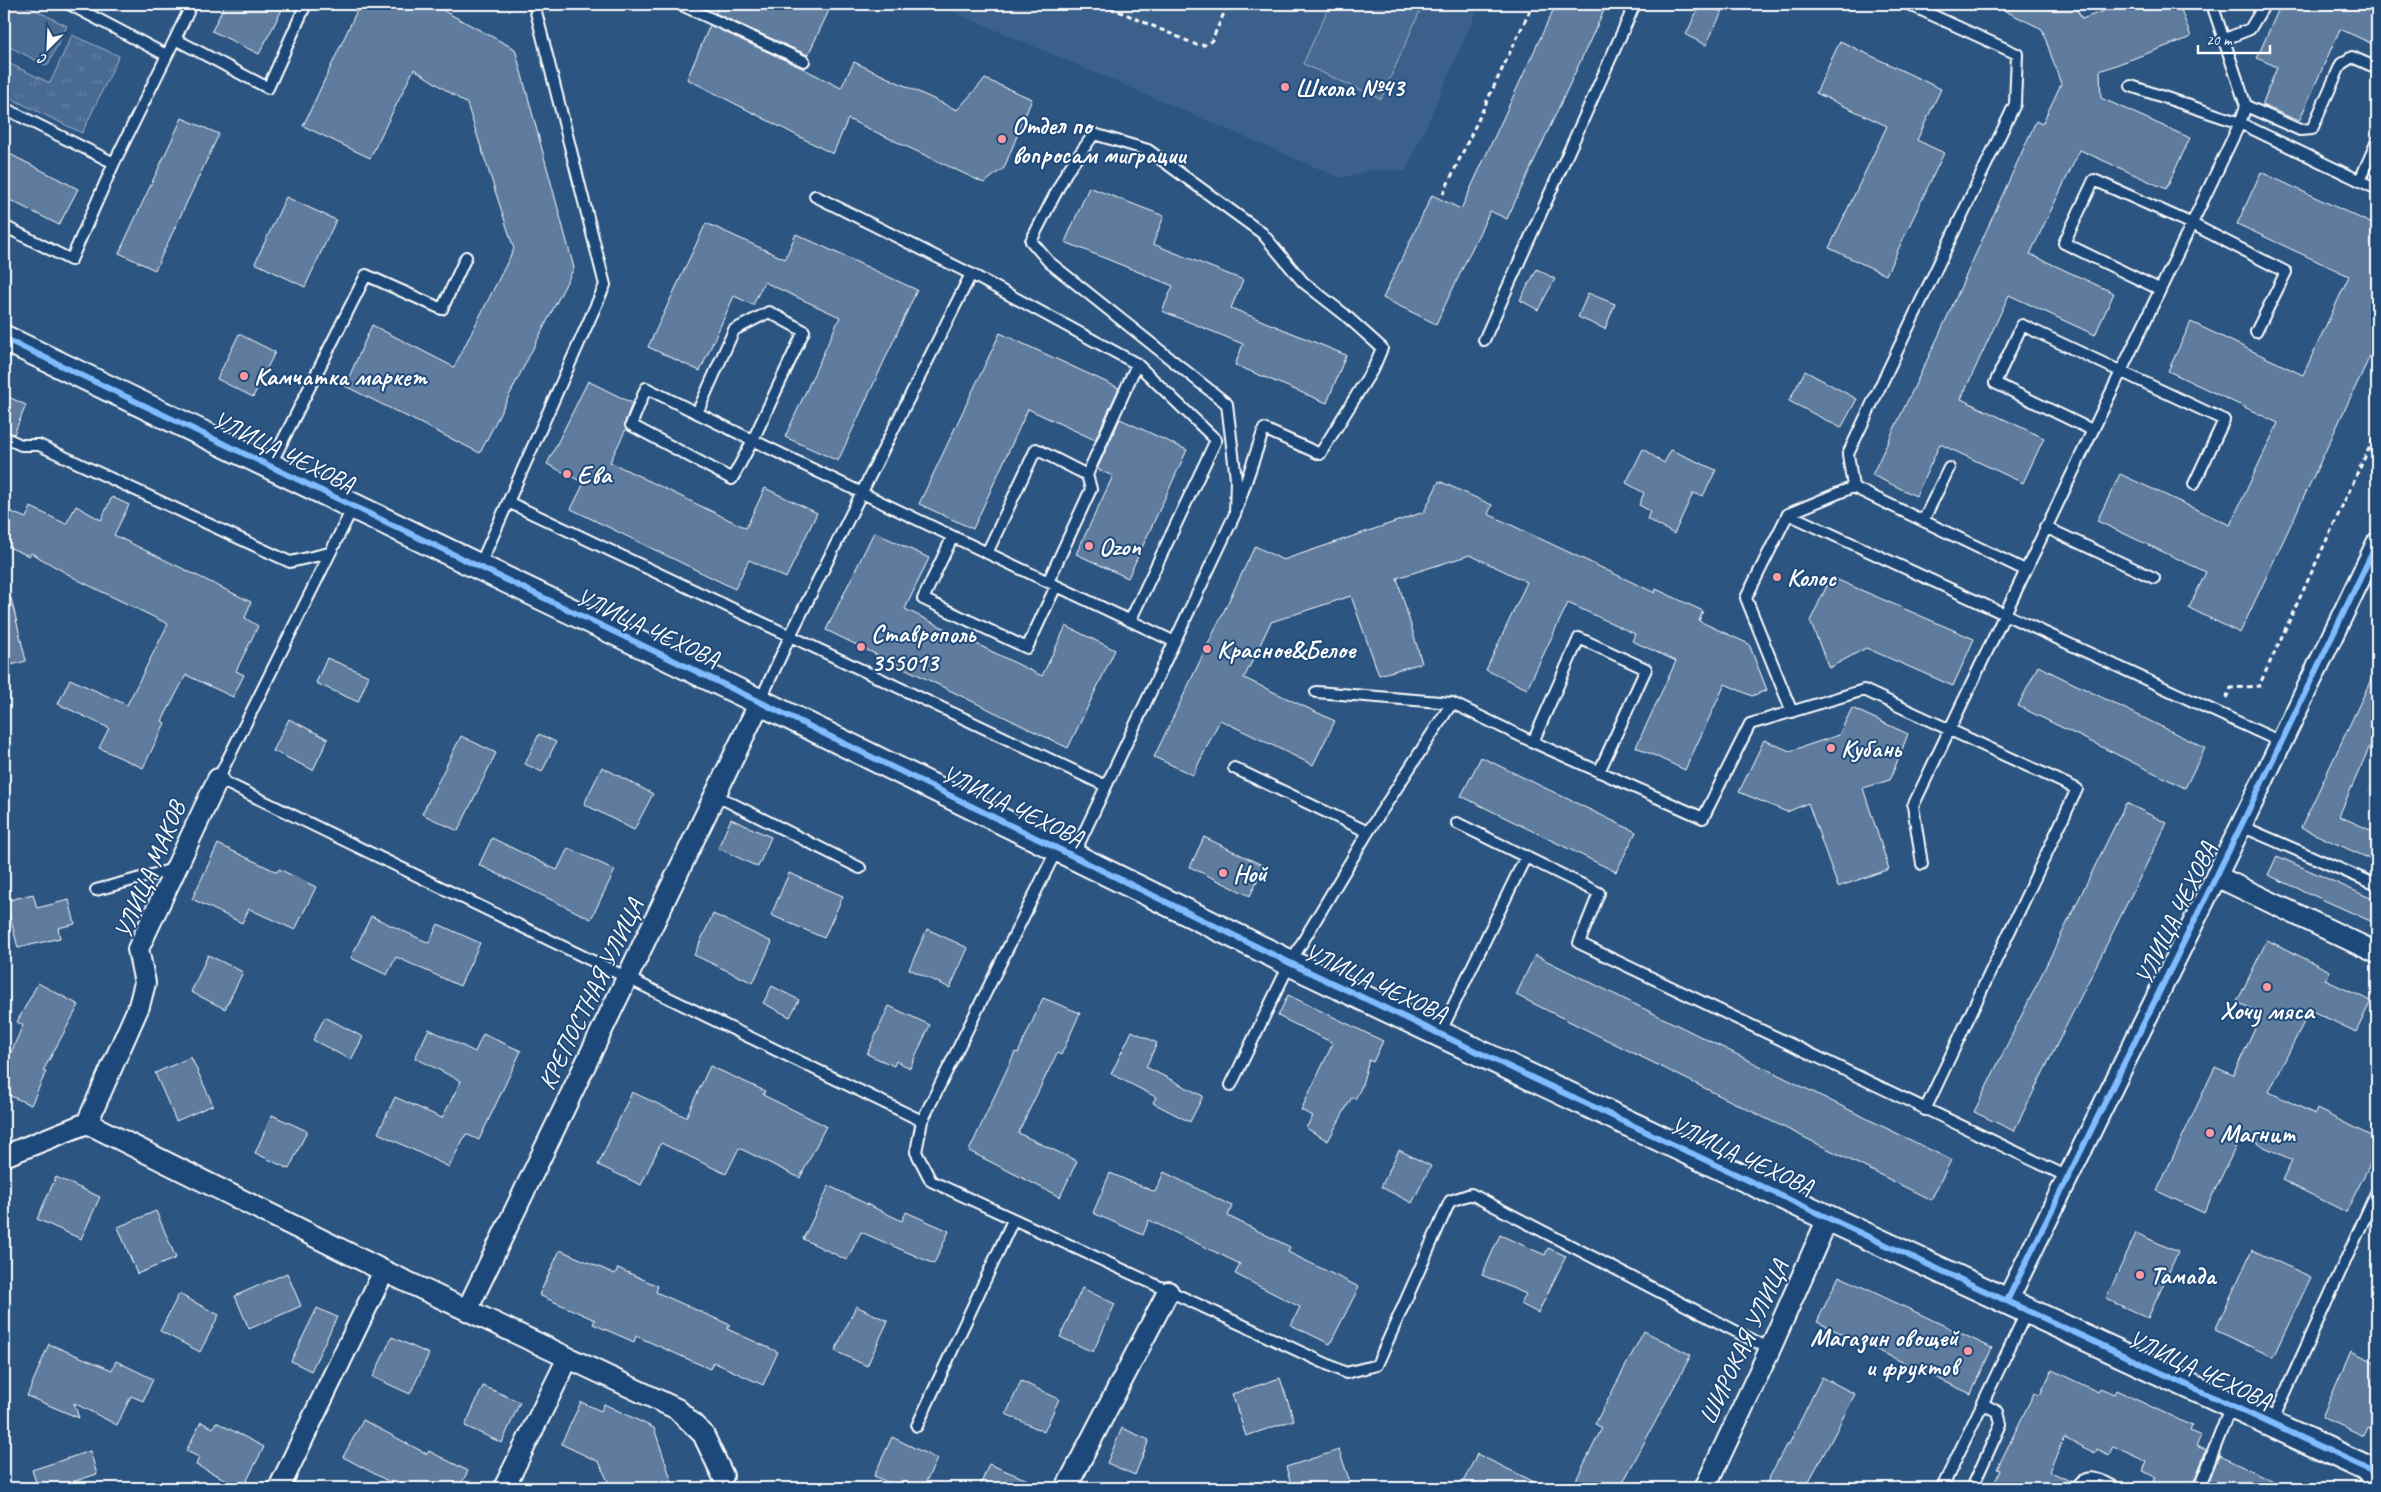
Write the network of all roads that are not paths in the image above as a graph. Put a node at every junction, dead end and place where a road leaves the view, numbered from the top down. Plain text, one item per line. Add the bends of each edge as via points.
1 (69, 4) edge
2 (192, 4) edge
3 (306, 4) edge
4 (534, 4) edge
5 (679, 4) edge
6 (1635, 4) edge
7 (1908, 4) edge
8 (2212, 4) edge
9 (2265, 4) edge
10 (175, 39) junction
11 (2225, 39) junction
12 (166, 55) junction
13 (804, 60) dead end
14 (2377, 68) edge
15 (2131, 86) dead end
16 (2246, 106) junction
17 (4, 108) edge
18 (2240, 122) junction
19 (2377, 141) edge
20 (114, 163) junction
21 (2360, 180) junction
22 (2377, 189) edge
23 (815, 196) dead end
24 (2190, 223) junction
25 (4, 226) edge
26 (466, 257) dead end
27 (971, 274) junction
28 (2159, 289) junction
29 (2256, 332) dead end
30 (4, 338) edge
31 (1484, 340) dead end
32 (1137, 364) junction
33 (2120, 372) junction
34 (697, 413) junction
35 (2092, 430) junction
36 (4, 437) edge
37 (753, 440) junction
38 (270, 466) junction
39 (1950, 468) dead end
40 (1087, 475) junction
41 (2194, 484) dead end
42 (1853, 487) junction
43 (863, 493) junction
44 (508, 502) junction
45 (353, 507) junction
46 (1235, 514) junction
47 (1788, 514) junction
48 (1923, 521) junction
49 (2045, 527) junction
50 (952, 538) junction
51 (2377, 542) edge
52 (329, 553) junction
53 (987, 553) junction
54 (478, 568) junction
55 (2024, 570) junction
56 (2154, 578) dead end
57 (1052, 584) junction
58 (2004, 613) junction
59 (1130, 621) junction
60 (791, 634) junction
61 (1173, 642) junction
62 (1316, 692) dead end
63 (760, 702) junction
64 (1452, 703) junction
65 (1792, 712) junction
66 (1950, 728) junction
67 (1533, 742) junction
68 (2282, 742) junction
69 (1234, 768) dead end
70 (1599, 772) junction
71 (218, 779) junction
72 (1106, 786) junction
73 (715, 795) junction
74 (1457, 823) dead end
75 (2241, 826) junction
76 (1368, 832) junction
77 (1064, 853) junction
78 (1526, 856) junction
79 (1922, 864) dead end
80 (860, 868) dead end
81 (174, 869) junction
82 (2216, 876) junction
83 (2377, 885) edge
84 (96, 890) dead end
85 (2377, 953) edge
86 (1290, 963) junction
87 (627, 977) junction
88 (1439, 1034) junction
89 (1231, 1085) dead end
90 (1925, 1110) junction
91 (922, 1121) junction
92 (87, 1123) junction
93 (4, 1156) edge
94 (2068, 1177) junction
95 (2377, 1191) edge
96 (1828, 1218) junction
97 (1013, 1220) junction
98 (384, 1270) junction
99 (1168, 1292) junction
100 (2017, 1306) junction
101 (467, 1310) junction
102 (1770, 1349) junction
103 (568, 1358) junction
104 (1983, 1404) junction
105 (2232, 1405) junction
106 (2271, 1424) junction
107 (917, 1426) dead end
108 (723, 1476) dead end
109 (2371, 1477) edge
110 (279, 1488) edge
111 (504, 1488) edge
112 (1066, 1488) edge
113 (1705, 1488) edge
114 (1942, 1488) edge
115 (1972, 1488) edge
116 (2076, 1488) edge
117 (2117, 1488) edge
118 (2198, 1488) edge

1 - 12 lane
2 - 10 lane
3 - 10 lane via 268,88
4 - 44 lane via 605,285
5 - 13 lane
6 - 31 lane
7 - 42 lane via 2017,54 2015,104 1848,454
8 - 11 lane
9 - 11 lane via 2250,29
10 - 12 lane
11 - 16 lane
12 - 20 lane
14 - 16 lane via 2352,57 2341,64 2312,129 2300,130
15 - 18 lane
16 - 18 lane
17 - 20 lane
18 - 21 lane
18 - 24 lane
19 - 21 lane
20 - 25 lane via 71,260
21 - 22 lane
23 - 27 lane
24 - 28 lane
24 - 28 lane via 2094,180 2064,243
24 - 29 lane via 2286,272
26 - 38 lane via 442,309 366,274
27 - 32 lane
27 - 43 lane
28 - 33 lane
30 - 38 street, УЛИЦА ЧЕХОВА
32 - 40 lane
32 - 59 lane via 1216,440
33 - 35 lane
33 - 35 lane via 2022,325 1995,383
33 - 41 lane via 2224,420
34 - 37 lane
34 - 37 lane via 646,388 631,425 732,479
34 - 37 lane via 734,330 769,312 804,332
35 - 49 lane
36 - 52 lane via 21,445 40,445 290,562
37 - 43 lane
38 - 45 street, УЛИЦА ЧЕХОВА
39 - 48 lane
40 - 53 lane via 1036,449
40 - 57 lane via 1091,490
42 - 47 lane
42 - 48 lane
43 - 50 lane
43 - 60 lane
44 - 54 lane
44 - 60 lane
45 - 52 lane
45 - 54 street, УЛИЦА ЧЕХОВА
46 - 46 lane via 1264,429 1320,454 1374,367 1382,348 1303,282 1262,233 1148,150 1094,134 1066,173 1031,241 1049,262 1227,404 1236,479
46 - 61 lane
47 - 58 lane
47 - 65 lane via 1746,598
48 - 55 lane
49 - 55 lane
49 - 56 lane
50 - 53 lane
50 - 57 lane via 923,599 1026,648
51 - 68 street, УЛИЦА ЧЕХОВА
52 - 71 lane
53 - 57 lane
54 - 63 street, УЛИЦА ЧЕХОВА
55 - 58 lane
57 - 59 lane
58 - 66 lane
58 - 68 lane
59 - 61 lane
60 - 63 lane
60 - 72 lane
61 - 72 lane
62 - 64 lane
63 - 73 street, КРЕПОСТНАЯ УЛИЦА
63 - 77 street, УЛИЦА ЧЕХОВА
64 - 67 lane
64 - 76 lane
65 - 66 lane via 1864,690
65 - 70 lane via 1750,724 1703,818
66 - 79 lane via 1913,806
66 - 90 lane via 2077,789
67 - 70 lane
67 - 70 lane via 1578,638 1646,669
68 - 75 street, УЛИЦА ЧЕХОВА
69 - 76 lane
71 - 81 street, УЛИЦА МАКОВ
71 - 87 lane
72 - 77 lane
73 - 80 lane
73 - 87 street, КРЕПОСТНАЯ УЛИЦА
74 - 78 lane
75 - 82 street, УЛИЦА ЧЕХОВА
75 - 83 lane
76 - 86 lane
77 - 86 street, УЛИЦА ЧЕХОВА
77 - 91 lane
78 - 88 lane
78 - 90 lane via 1599,892 1578,943
81 - 84 lane
81 - 92 street, УЛИЦА МАКОВ via 138,949 144,983 140,1006
82 - 85 street
82 - 94 street, УЛИЦА ЧЕХОВА
86 - 88 street, УЛИЦА ЧЕХОВА
86 - 89 lane
87 - 91 lane
87 - 101 street, КРЕПОСТНАЯ УЛИЦА
88 - 96 street, УЛИЦА ЧЕХОВА
90 - 94 lane
91 - 97 lane via 916,1152 932,1181
92 - 93 street
92 - 98 street
94 - 100 street, УЛИЦА ЧЕХОВА
95 - 106 lane
96 - 100 street, УЛИЦА ЧЕХОВА
96 - 102 street, ШИРОКАЯ УЛИЦА
97 - 99 lane
97 - 107 lane
98 - 101 street
98 - 110 street
99 - 102 lane via 1346,1373 1377,1365 1450,1201 1471,1194
99 - 112 street
100 - 104 lane
100 - 105 street, УЛИЦА ЧЕХОВА
101 - 103 street
102 - 113 street, ШИРОКАЯ УЛИЦА
103 - 108 street via 677,1409 703,1434
103 - 111 street
104 - 114 lane
104 - 115 lane via 1998,1412 2001,1424
105 - 106 street, УЛИЦА ЧЕХОВА
105 - 118 lane
106 - 109 street, УЛИЦА ЧЕХОВА
116 - 117 lane via 2083,1479 2093,1477

